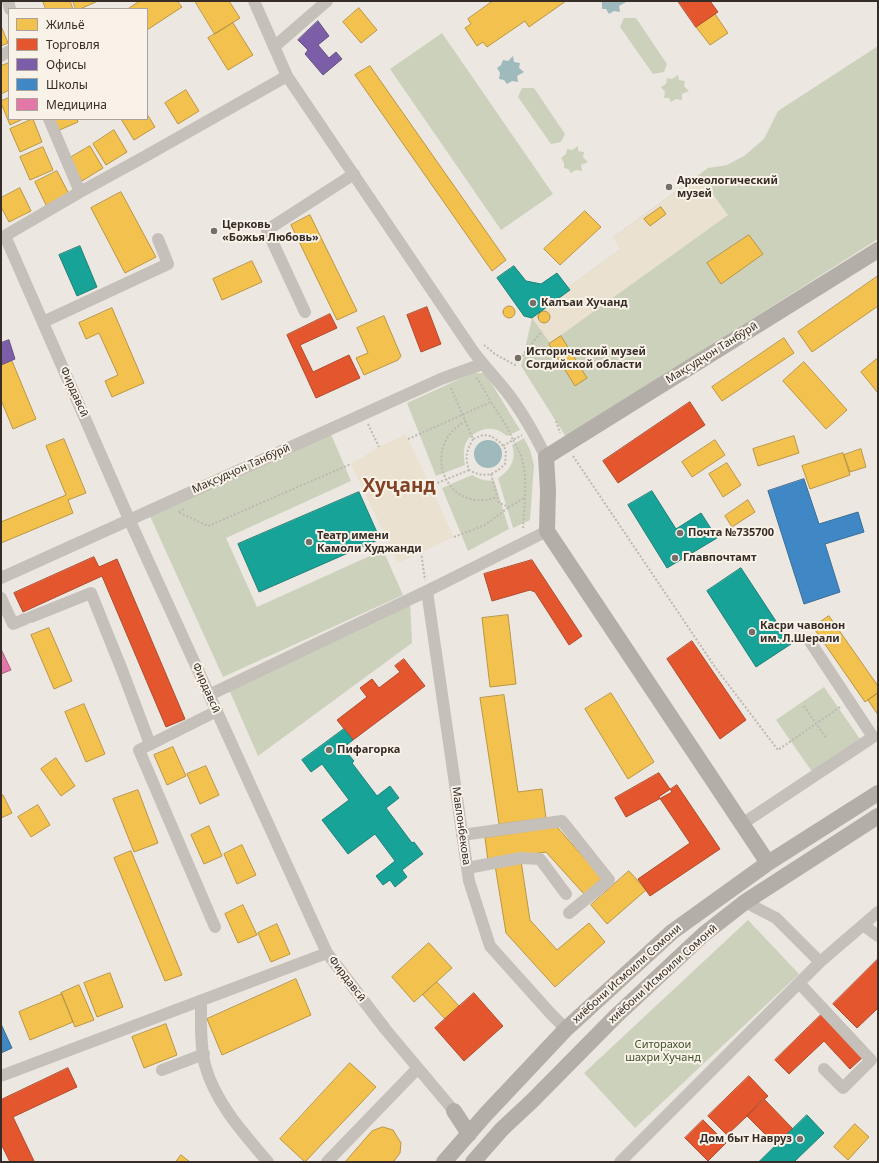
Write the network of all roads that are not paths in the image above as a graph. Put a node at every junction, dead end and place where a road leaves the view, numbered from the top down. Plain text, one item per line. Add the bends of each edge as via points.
1 (254, 1) edge
2 (327, 1) edge
3 (274, 47) junction
4 (287, 76) junction
5 (49, 120) edge
6 (354, 174) junction
7 (80, 192) junction
8 (3, 237) edge
9 (158, 239) dead end
10 (878, 250) edge
11 (305, 312) dead end
12 (43, 322) junction
13 (482, 364) junction
14 (546, 457) junction
15 (129, 519) junction
16 (547, 531) junction
17 (1, 578) edge
18 (426, 591) junction
19 (1, 598) edge
20 (809, 640) dead end
21 (209, 695) junction
22 (217, 711) junction
23 (150, 744) junction
24 (878, 793) edge
25 (878, 816) edge
26 (742, 824) junction
27 (462, 835) junction
28 (768, 863) junction
29 (467, 868) junction
30 (566, 894) dead end
31 (745, 902) junction
32 (570, 913) dead end
33 (876, 913) edge
34 (863, 925) junction
35 (215, 927) dead end
36 (878, 936) edge
37 (327, 953) junction
38 (820, 962) junction
39 (799, 983) junction
40 (201, 1000) junction
41 (566, 1029) junction
42 (204, 1054) junction
43 (418, 1068) junction
44 (824, 1069) dead end
45 (162, 1070) dead end
46 (1, 1076) edge
47 (516, 1083) junction
48 (532, 1101) junction
49 (454, 1112) joint
50 (469, 1134) junction
51 (268, 1162) edge
52 (327, 1162) edge
53 (444, 1162) edge
54 (473, 1162) edge
55 (620, 1162) edge

1 - 3 street
2 - 3 street
3 - 4 street
4 - 6 street
4 - 7 street
5 - 7 street
6 - 11 street via 267,230
6 - 13 street
7 - 8 street
8 - 12 street, Фирдавсӣ
9 - 12 street via 168,264
10 - 14 main road, Мақсудҷон Танбӯрӣ
12 - 15 street, Фирдавсӣ
13 - 14 street via 506,390 532,429
13 - 15 street, Мақсудҷон Танбӯрӣ via 441,379 365,419
14 - 16 main road
15 - 17 street, Мақсудҷон Танбӯрӣ
15 - 21 street, Фирдавсӣ
16 - 18 street
16 - 26 main road
18 - 21 street
18 - 27 street, Мавлонбекова
19 - 23 street via 13,624 91,593
20 - 26 street via 873,737
21 - 22 street, Фирдавсӣ
22 - 23 street
22 - 37 street, Фирдавсӣ
23 - 35 street via 139,750
24 - 28 main road, хиёбони Исмоили Сомони
25 - 31 main road, хиёбони Исмоили Сомонӣ
26 - 28 main road
27 - 29 street, Мавлонбекова
27 - 32 street via 562,821 609,880
28 - 41 main road, хиёбони Исмоили Сомони via 672,932
29 - 30 street via 521,858 540,859
29 - 41 street, Мавлонбекова via 490,946
31 - 38 street via 776,918
31 - 48 main road, хиёбони Исмоили Сомонӣ via 704,934 622,1010
33 - 34 street
34 - 36 street
34 - 38 street
37 - 40 street
37 - 43 street, Фирдавсӣ
38 - 39 street
39 - 44 street via 871,1060 843,1088
39 - 55 street
40 - 42 street
40 - 46 street
41 - 47 main road, хиёбони Исмоили Сомони
42 - 45 street
42 - 51 street via 216,1093
43 - 49 street, Фирдавсӣ
43 - 52 street
47 - 48 main road via 516,1091 520,1097
47 - 50 main road, хиёбони Исмоили Сомони
48 - 54 main road, хиёбони Исмоили Сомонӣ via 502,1129
49 - 50 main road
50 - 53 main road, хиёбони Исмоили Сомони

